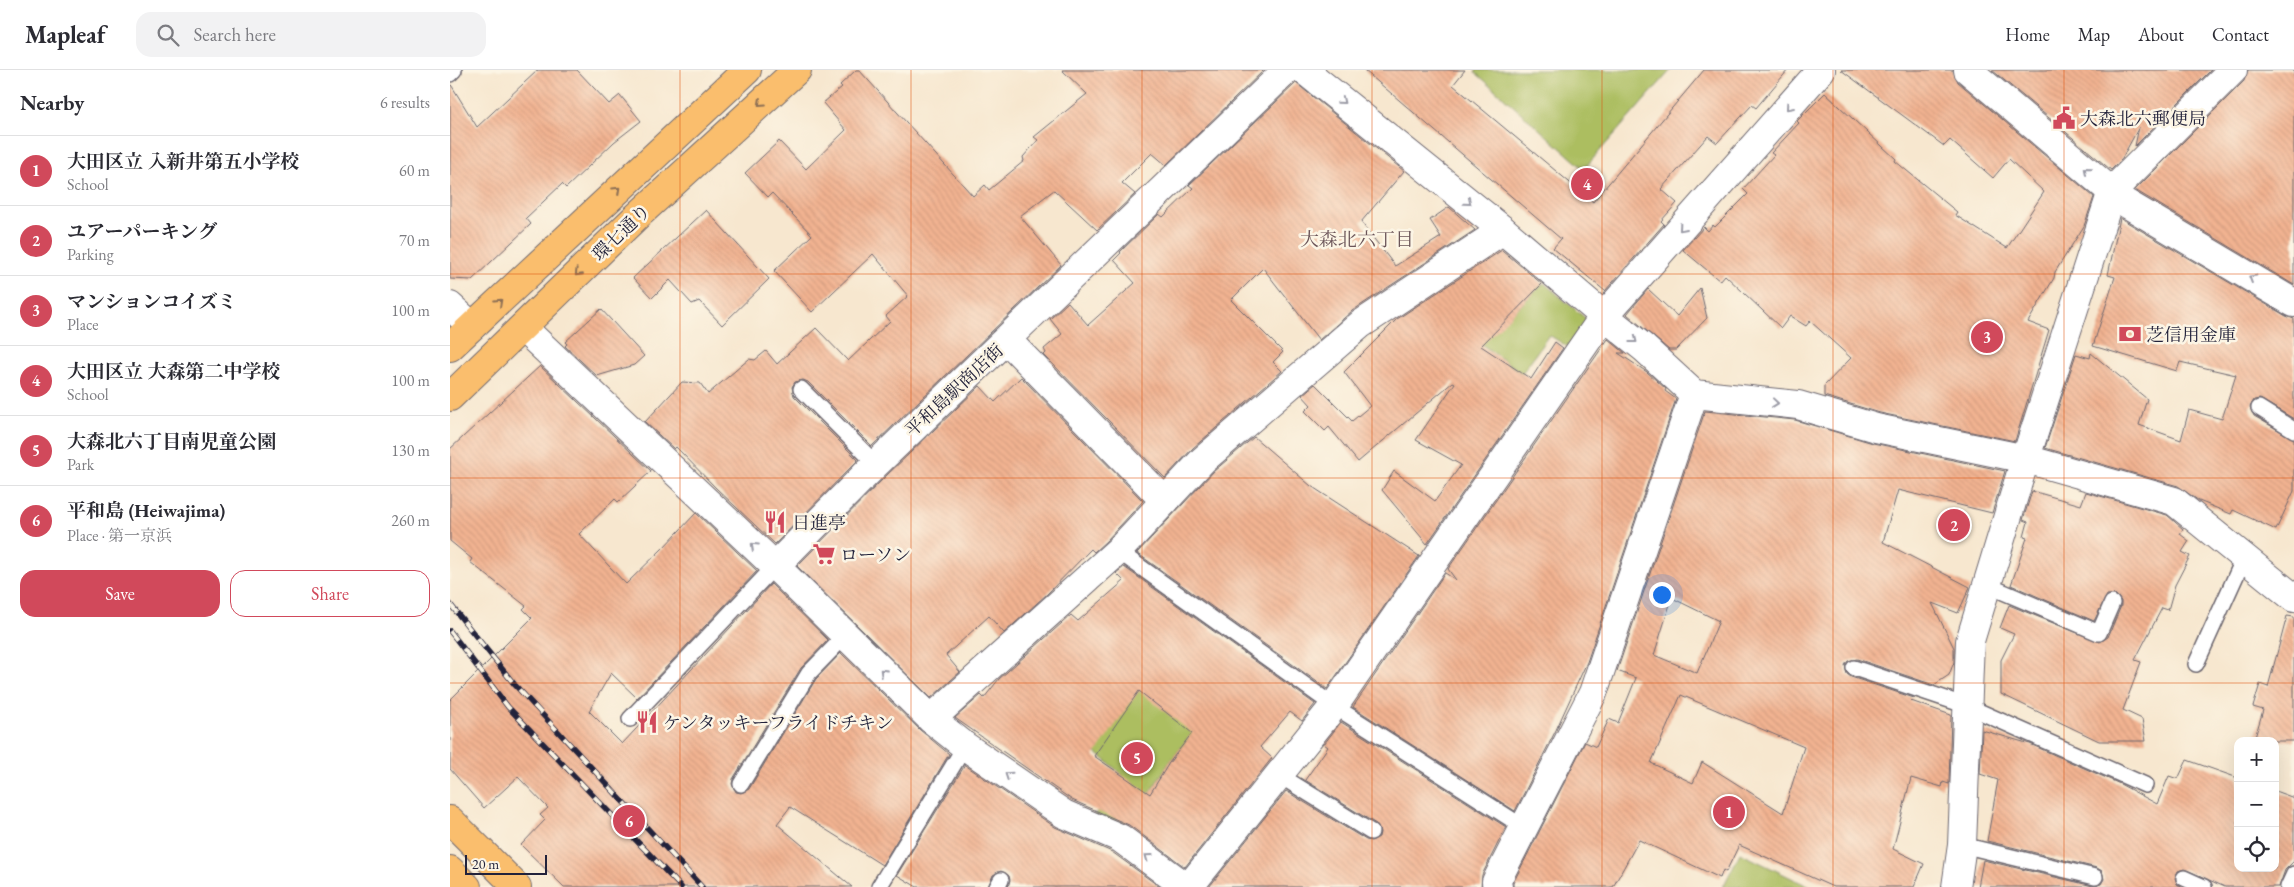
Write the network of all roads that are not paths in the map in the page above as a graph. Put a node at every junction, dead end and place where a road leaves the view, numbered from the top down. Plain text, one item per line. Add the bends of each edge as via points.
1 (454, 70) edge
2 (747, 70) edge
3 (797, 70) edge
4 (1287, 70) edge
5 (1304, 70) edge
6 (1822, 70) edge
7 (1968, 70) edge
8 (2233, 70) edge
9 (450, 74) edge
10 (2112, 191) junction
11 (1503, 230) junction
12 (2294, 303) edge
13 (450, 306) edge
14 (1604, 316) junction
15 (472, 326) junction
16 (523, 328) junction
17 (1007, 340) junction
18 (450, 346) edge
19 (801, 389) dead end
20 (1694, 394) junction
21 (450, 397) edge
22 (2259, 408) dead end
23 (2294, 430) edge
24 (2026, 459) junction
25 (876, 464) junction
26 (1165, 501) junction
27 (1118, 551) junction
28 (2244, 558) junction
29 (776, 566) junction
30 (1987, 585) junction
31 (2294, 598) edge
32 (2112, 603) dead end
33 (846, 635) junction
34 (2196, 664) dead end
35 (1854, 668) dead end
36 (1334, 706) junction
37 (1967, 706) junction
38 (630, 719) dead end
39 (931, 719) junction
40 (965, 746) junction
41 (1279, 775) junction
42 (741, 784) dead end
43 (2145, 785) dead end
44 (450, 820) edge
45 (1525, 828) junction
46 (1371, 832) dead end
47 (1962, 845) junction
48 (450, 870) edge
49 (2294, 874) edge
50 (2094, 877) dead end
51 (2184, 878) dead end
52 (467, 887) edge
53 (517, 887) edge
54 (879, 887) edge
55 (1187, 887) edge
56 (1498, 887) edge
57 (1956, 887) edge
58 (2204, 887) edge
59 (2288, 887) edge

1 - 9 lane
15 -> 2 main road, 環七通り
3 -> 16 main road, 環七通り via 634,219
4 - 17 street, 平和島駅商店街
5 -> 11 street
6 -> 14 street
10 -> 7 street
8 - 10 street
12 -> 10 street via 2124,202
10 - 24 street
11 - 14 street
11 - 26 street via 1360,324 1203,460
13 - 15 street
14 -> 20 street
14 - 36 street
15 - 18 main road, 環七通り
16 - 21 main road, 環七通り
29 -> 16 street
17 - 25 street, 平和島駅商店街
17 - 26 street
19 - 25 lane
20 -> 24 street via 1798,405 1876,428
20 - 45 street via 1592,693
22 - 23 lane
24 - 28 street via 2174,501
24 - 30 street
25 - 29 street, 平和島駅商店街
26 - 27 street
27 - 36 lane
27 - 39 street
28 - 31 street
28 - 34 lane
29 - 33 street
29 - 38 lane, 平和島駅商店街
30 - 32 lane via 2099,633
30 - 37 street via 1970,641
39 -> 33 street
33 - 42 lane via 810,673
35 - 37 lane
36 - 41 street
36 - 45 lane
37 - 43 lane
37 - 47 street
39 - 40 street
40 - 54 lane
55 -> 40 street via 1120,838 1064,814
41 - 46 lane
41 - 55 street
44 - 53 main road
45 - 56 street via 1496,882
47 - 50 lane
47 - 57 street
48 - 52 main road
49 - 59 lane
51 - 58 lane

